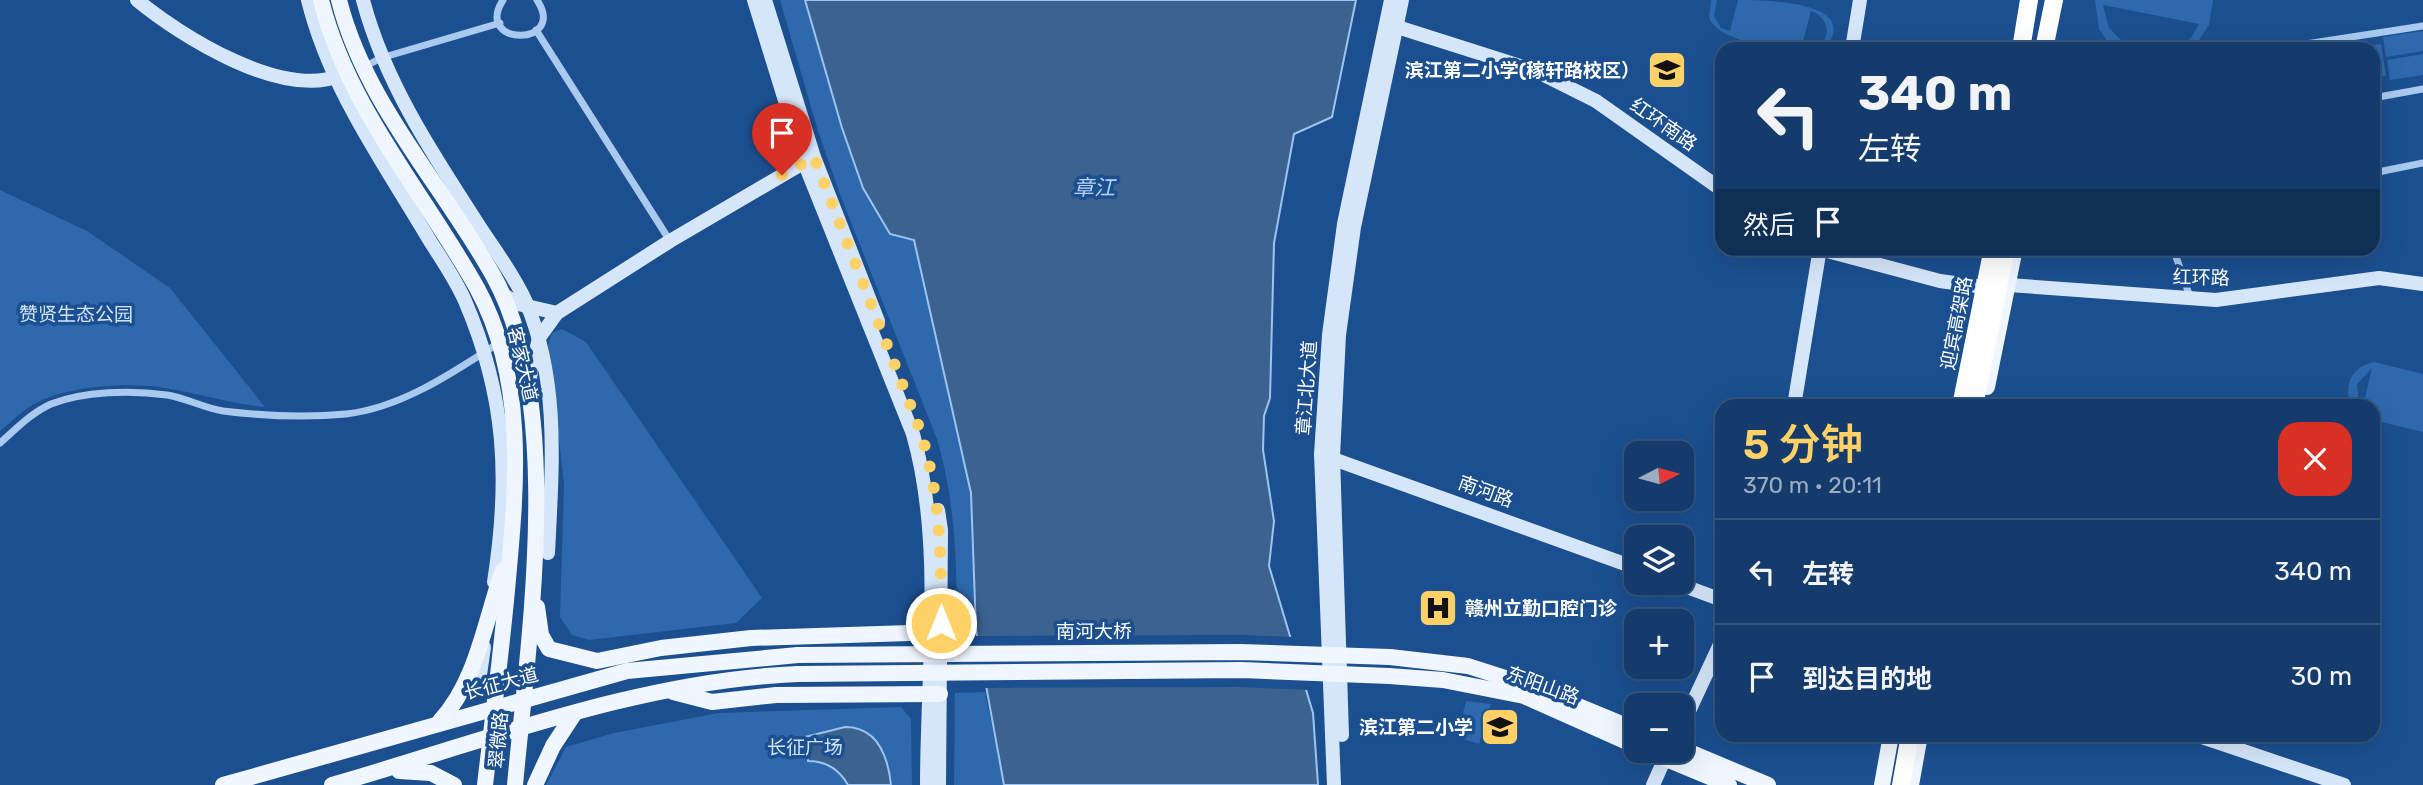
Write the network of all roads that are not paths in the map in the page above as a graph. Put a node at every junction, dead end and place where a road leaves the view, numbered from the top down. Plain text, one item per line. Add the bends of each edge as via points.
1 (137, 0) edge
2 (308, 0) edge
3 (321, 0) edge
4 (339, 0) edge
5 (363, 0) edge
6 (503, 0) edge
7 (537, 0) edge
8 (754, 0) edge
9 (765, 0) edge
10 (1391, 0) edge
11 (1402, 0) edge
12 (1860, 0) edge
13 (2043, 0) edge
14 (2054, 0) edge
15 (2061, 0) edge
16 (2030, 5) edge
17 (500, 23) junction
18 (1390, 24) junction
19 (2423, 26) edge
20 (536, 30) junction
21 (1853, 42) edge
22 (2024, 42) edge
23 (2035, 42) edge
24 (2045, 42) edge
25 (2052, 42) edge
26 (2319, 42) edge
27 (382, 58) junction
28 (363, 68) junction
29 (341, 75) junction
30 (2423, 89) edge
31 (2380, 96) edge
32 (809, 160) junction
33 (2423, 163) edge
34 (2380, 172) edge
35 (1715, 185) edge
36 (670, 241) junction
37 (1818, 256) edge
38 (1845, 256) edge
39 (1982, 256) edge
40 (1991, 256) edge
41 (2006, 256) edge
42 (2012, 256) edge
43 (2176, 256) edge
44 (2005, 280) junction
45 (2423, 284) edge
46 (1976, 286) junction
47 (501, 293) junction
48 (2190, 298) junction
49 (527, 307) junction
50 (557, 313) junction
51 (499, 342) junction
52 (538, 342) junction
53 (484, 352) junction
54 (528, 388) junction
55 (1795, 399) edge
56 (1954, 399) edge
57 (1962, 399) edge
58 (1976, 399) edge
59 (1985, 399) edge
60 (0, 443) edge
61 (1327, 456) junction
62 (511, 548) junction
63 (540, 553) junction
64 (1624, 564) edge
65 (1694, 590) edge
66 (1715, 597) edge
67 (491, 602) junction
68 (935, 632) junction
69 (669, 648) junction
70 (634, 654) junction
71 (797, 655) joint
72 (1715, 655) edge
73 (1390, 657) joint
74 (710, 661) junction
75 (609, 676) junction
76 (1389, 676) joint
77 (479, 682) dead end
78 (671, 691) junction
79 (940, 694) junction
80 (523, 699) junction
81 (1694, 700) edge
82 (494, 706) junction
83 (574, 714) junction
84 (440, 722) junction
85 (1624, 725) edge
86 (520, 730) junction
87 (490, 739) junction
88 (1624, 741) edge
89 (1890, 742) edge
90 (1898, 742) edge
91 (1909, 742) edge
92 (1919, 742) edge
93 (2217, 742) edge
94 (1694, 754) edge
95 (1663, 763) edge
96 (1677, 763) edge
97 (379, 771) junction
98 (223, 785) edge
99 (331, 785) edge
100 (454, 785) edge
101 (485, 785) edge
102 (515, 785) edge
103 (535, 785) edge
104 (927, 785) edge
105 (939, 785) edge
106 (1334, 785) edge
107 (1343, 785) edge
108 (1653, 785) edge
109 (1729, 785) edge
110 (1768, 785) edge
111 (1882, 785) edge
112 (1890, 785) edge
113 (1901, 785) edge
114 (1911, 785) edge
115 (2344, 785) edge

1 - 29 street via 184,34 243,63 294,81
2 - 29 street
3 - 29 main road, 客家大道
4 - 28 main road, 客家大道
5 - 27 street
6 - 17 street
7 - 20 street via 542,15
8 - 32 street
9 - 32 street
10 - 18 street, 章江北大道
11 - 18 street, 章江北大道
12 - 21 street
13 - 23 highway
14 - 24 highway
15 - 25 main road
16 - 22 highway
17 - 20 street via 514,36
17 - 27 street
18 - 35 street, 红环南路 via 1536,71 1596,101
18 - 61 street, 章江北大道 via 1344,224 1329,335
19 - 26 street
20 - 36 street
27 - 28 street
27 - 49 street via 408,110 510,272
28 - 47 main road, 客家大道
29 - 51 main road, 客家大道 via 478,290
29 - 53 street via 355,119 464,299
30 - 31 street
32 - 36 street
32 - 68 street via 896,366 932,470 941,530
33 - 34 street
36 - 50 street
37 - 55 street
38 - 46 street
39 - 46 main road
40 - 57 highway, 迎宾高架路, bridge
41 - 44 highway, 迎宾高架路, bridge
42 - 44 main road
43 - 48 street
44 - 46 street, 红环路
44 - 48 street, 红环路
44 - 58 highway, 迎宾高架路, bridge
44 - 59 highway, bridge
45 - 48 street, 红环路 via 2379,278 2231,299
46 - 56 main road
47 - 49 street
47 - 54 main road, 客家大道 via 516,328
49 - 50 street
49 - 52 street
50 - 52 street
51 - 53 street
51 - 62 main road, 客家大道 via 517,448
52 - 54 street
52 - 63 street via 549,388 554,447
53 - 60 street via 402,397 366,410 285,417 125,392 51,404
53 - 67 street via 492,371 505,458
54 - 63 main road, 客家大道
61 - 64 street, 南河路
61 - 106 street, 章江北大道
61 - 107 street, 章江北大道
62 - 67 main road
62 - 82 main road, 客家大道
63 - 70 main road via 540,628 549,649 597,661
63 - 80 main road, 客家大道
65 - 66 street
67 - 77 street
67 - 84 main road via 460,695
68 - 69 main road via 770,636
68 - 79 street
68 - 104 street
69 - 70 main road
69 - 74 main road
70 - 75 main road
71 - 73 main road, 南河大桥, bridge via 1227,652
71 - 74 main road, 长征大道
72 - 81 street
73 - 85 main road, 东阳山路 via 1468,666
74 - 75 main road, 长征大道
75 - 80 main road, 长征大道
76 - 78 main road, 南河大桥, bridge via 1242,670 798,674 716,680
76 - 88 main road, 东阳山路 via 1456,682 1524,696
78 - 79 main road via 712,702 789,695
78 - 83 main road
79 - 105 street
80 - 82 main road, 长征大道
80 - 86 main road, 翠微路
82 - 84 main road, 长征大道
82 - 87 main road, 客家大道
83 - 86 main road
83 - 103 main road
84 - 98 main road, 长征大道
86 - 87 main road
86 - 102 main road, 翠微路
87 - 97 main road
87 - 101 main road, 翠微路
89 - 111 main road
90 - 112 highway
91 - 113 highway
92 - 114 main road
93 - 115 street
94 - 110 main road
95 - 108 street
96 - 109 main road
97 - 99 main road
97 - 100 main road via 423,772

